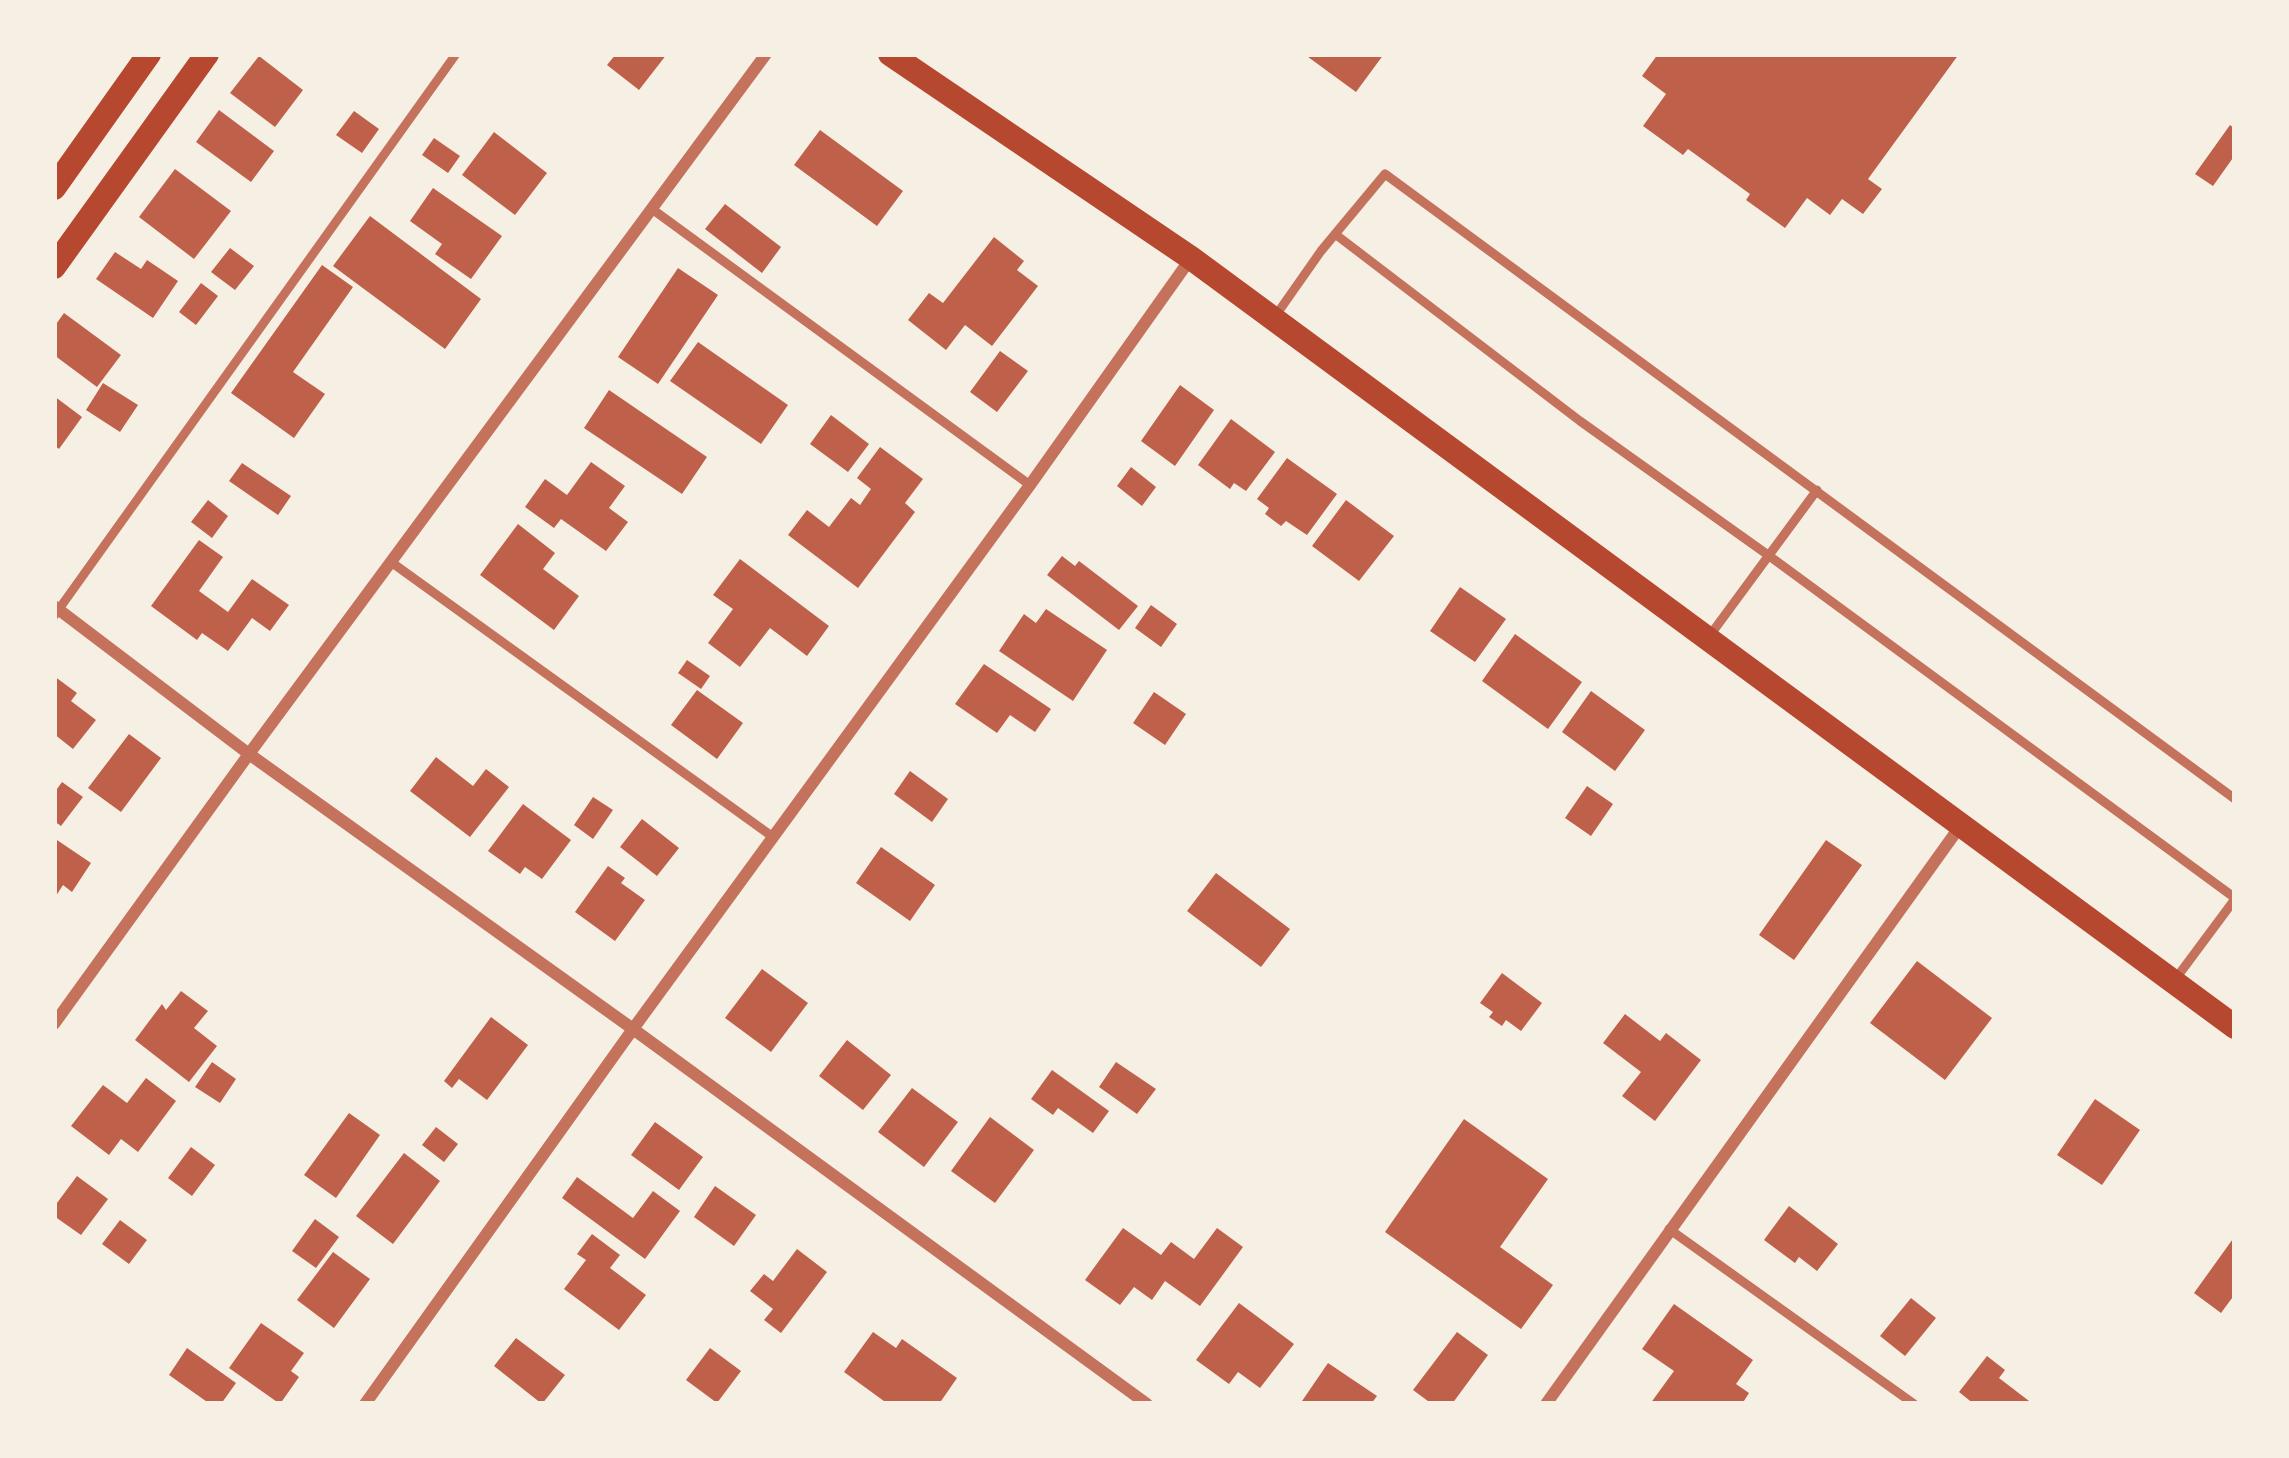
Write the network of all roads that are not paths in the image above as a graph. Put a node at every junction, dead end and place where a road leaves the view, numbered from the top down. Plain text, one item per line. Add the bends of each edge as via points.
1 (149, 54) edge
2 (207, 54) edge
3 (455, 54) edge
4 (766, 54) edge
5 (890, 54) edge
6 (54, 188) edge
7 (652, 209) junction
8 (1335, 234) junction
9 (1191, 258) junction
10 (54, 267) edge
11 (1273, 318) junction
12 (1030, 485) junction
13 (1817, 490) junction
14 (1768, 555) junction
15 (391, 562) junction
16 (56, 611) edge
17 (1708, 638) junction
18 (249, 754) junction
19 (2235, 799) edge
20 (1960, 825) junction
21 (772, 837) junction
22 (2235, 898) edge
23 (2174, 982) junction
24 (54, 1024) edge
25 (2235, 1027) edge
26 (633, 1028) junction
27 (1670, 1228) junction
28 (365, 1404) edge
29 (1147, 1404) edge
30 (1546, 1404) edge
31 (1914, 1404) edge

1 - 6 main road
2 - 10 main road
3 - 16 lane
4 - 7 street
5 - 9 main road
7 - 12 lane
7 - 15 street
8 - 11 lane
8 - 13 lane via 1384,174
8 - 14 lane
9 - 11 main road
9 - 12 street
11 - 17 main road
12 - 21 street
13 - 14 lane
13 - 19 lane
14 - 17 lane
14 - 22 lane
15 - 18 street
15 - 21 lane
16 - 18 street
17 - 20 main road
18 - 24 street
18 - 26 street
20 - 23 main road
20 - 27 street
21 - 26 street
22 - 23 lane
23 - 25 main road
26 - 28 street
26 - 29 street
27 - 30 street
27 - 31 lane

